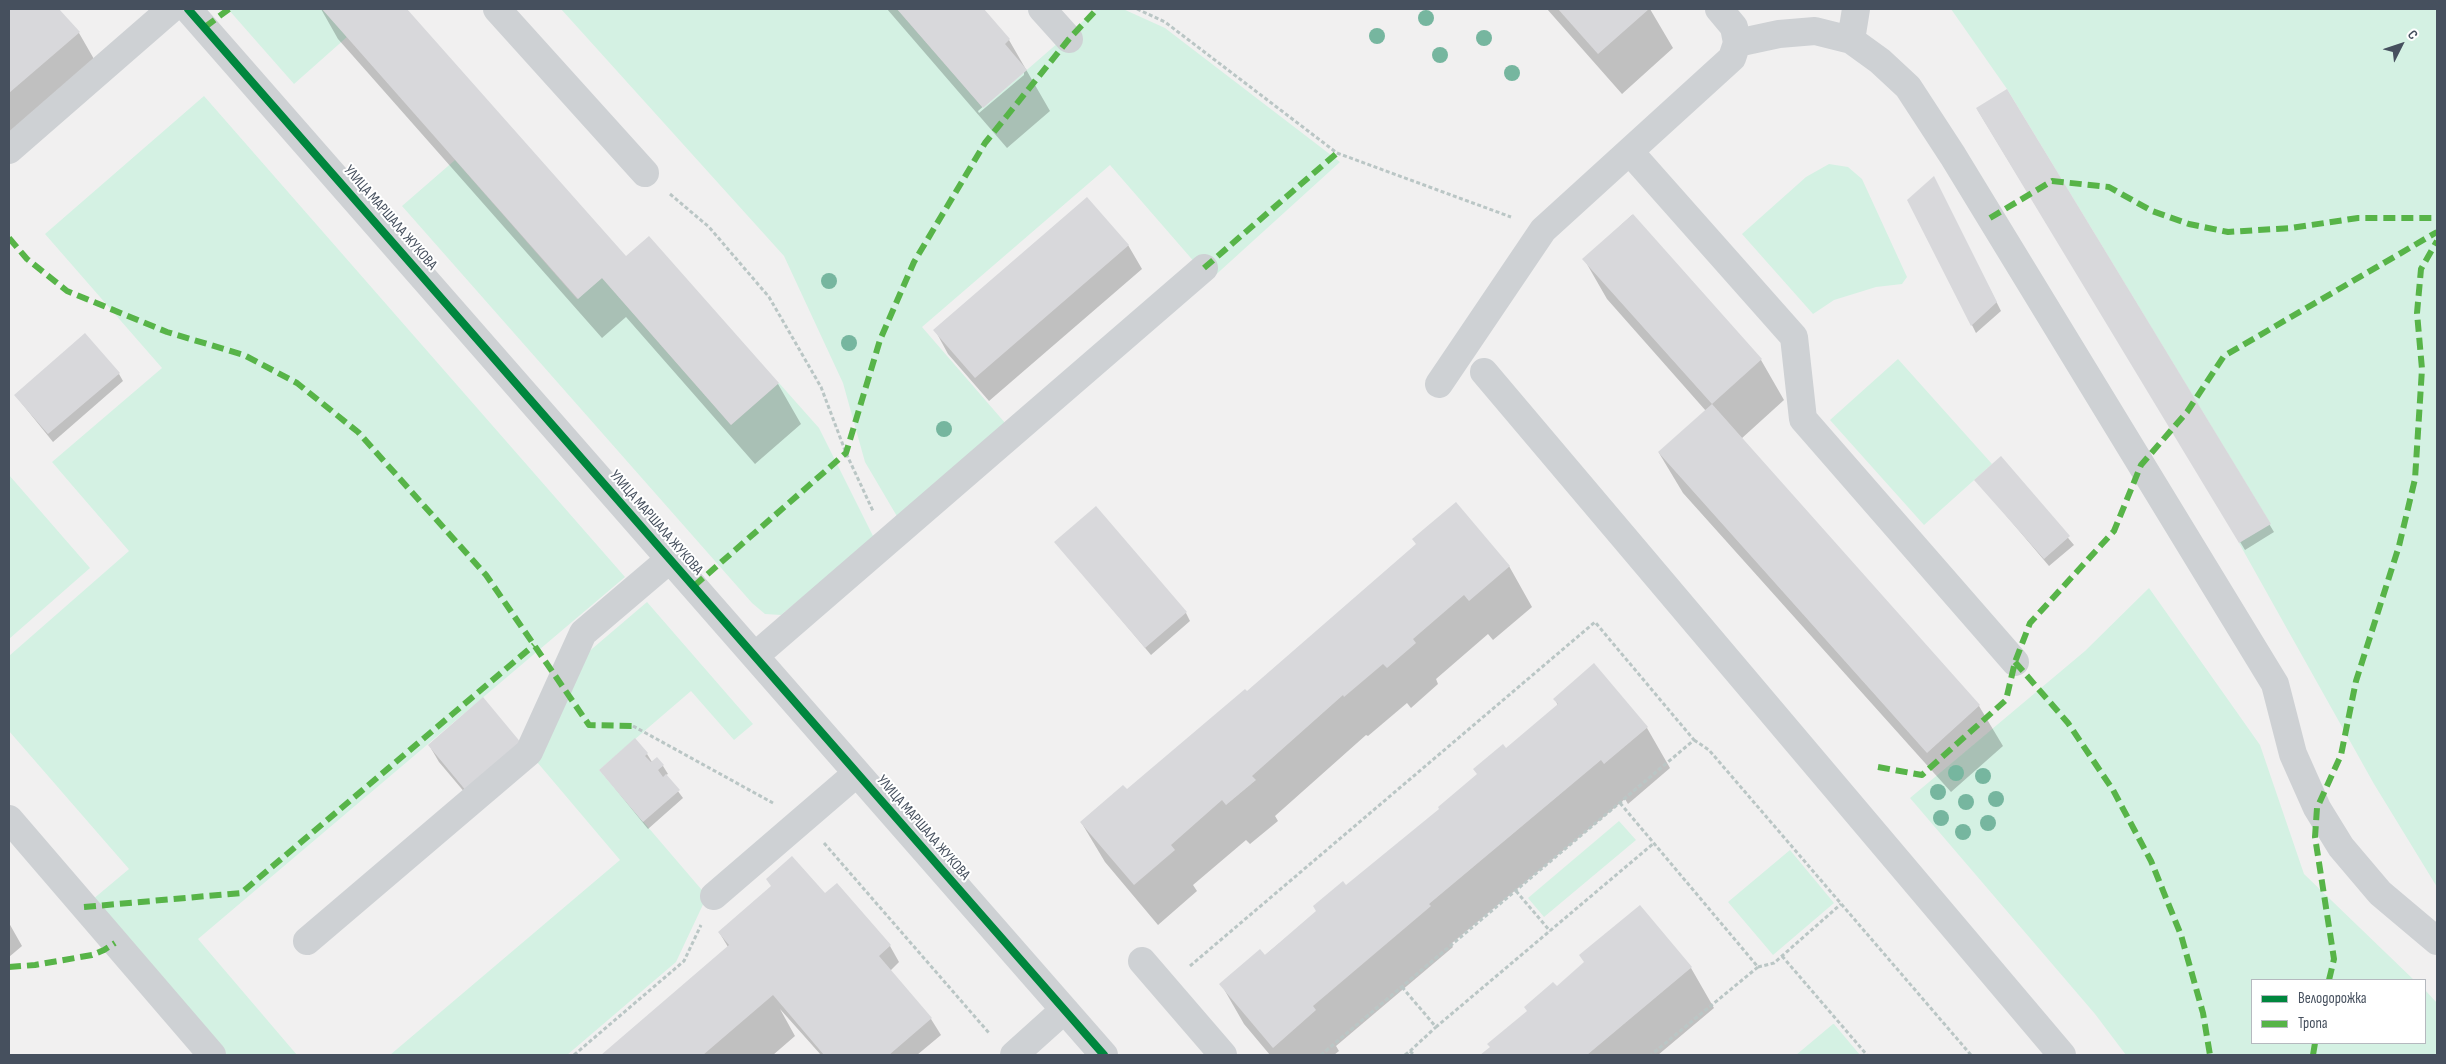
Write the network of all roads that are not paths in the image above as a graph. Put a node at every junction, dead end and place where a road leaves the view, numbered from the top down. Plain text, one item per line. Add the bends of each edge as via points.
1 (171, 9) edge
2 (188, 9) edge
3 (496, 9) edge
4 (1042, 9) edge
5 (1719, 9) edge
6 (1856, 9) edge
7 (1069, 39) dead end
8 (1851, 40) junction
9 (1737, 43) junction
10 (9, 150) edge
11 (1630, 152) junction
12 (645, 173) road end
13 (1204, 268) dead end
14 (1484, 372) dead end
15 (1439, 384) dead end
16 (670, 559) junction
17 (755, 656) junction
18 (2016, 662) dead end
19 (858, 773) junction
20 (9, 819) edge
21 (714, 896) road end
22 (307, 940) dead end
23 (2437, 941) edge
24 (1142, 961) dead end
25 (1064, 1010) junction
26 (1004, 1048) edge
27 (212, 1055) edge
28 (1104, 1055) edge
29 (1223, 1055) edge
30 (2062, 1055) edge

1 - 10 street
2 - 16 street, УЛИЦА МАРШАЛА ЖУКОВА
3 - 12 street
4 - 7 street
5 - 9 street via 1734,27
6 - 8 street
8 - 9 street via 1815,30
8 - 23 street via 1880,61 1908,88 1953,156 2275,684 2293,754 2317,808 2341,848 2380,893
9 - 11 street via 1732,58 1722,70
11 - 15 street via 1543,230
11 - 18 street via 1794,337 1803,418
13 - 17 street
14 - 30 street
16 - 17 street, УЛИЦА МАРШАЛА ЖУКОВА
16 - 22 street via 583,633 529,752
17 - 19 street, УЛИЦА МАРШАЛА ЖУКОВА
19 - 21 street
19 - 25 street, УЛИЦА МАРШАЛА ЖУКОВА
20 - 27 street
24 - 29 street
25 - 26 street
25 - 28 street, УЛИЦА МАРШАЛА ЖУКОВА

